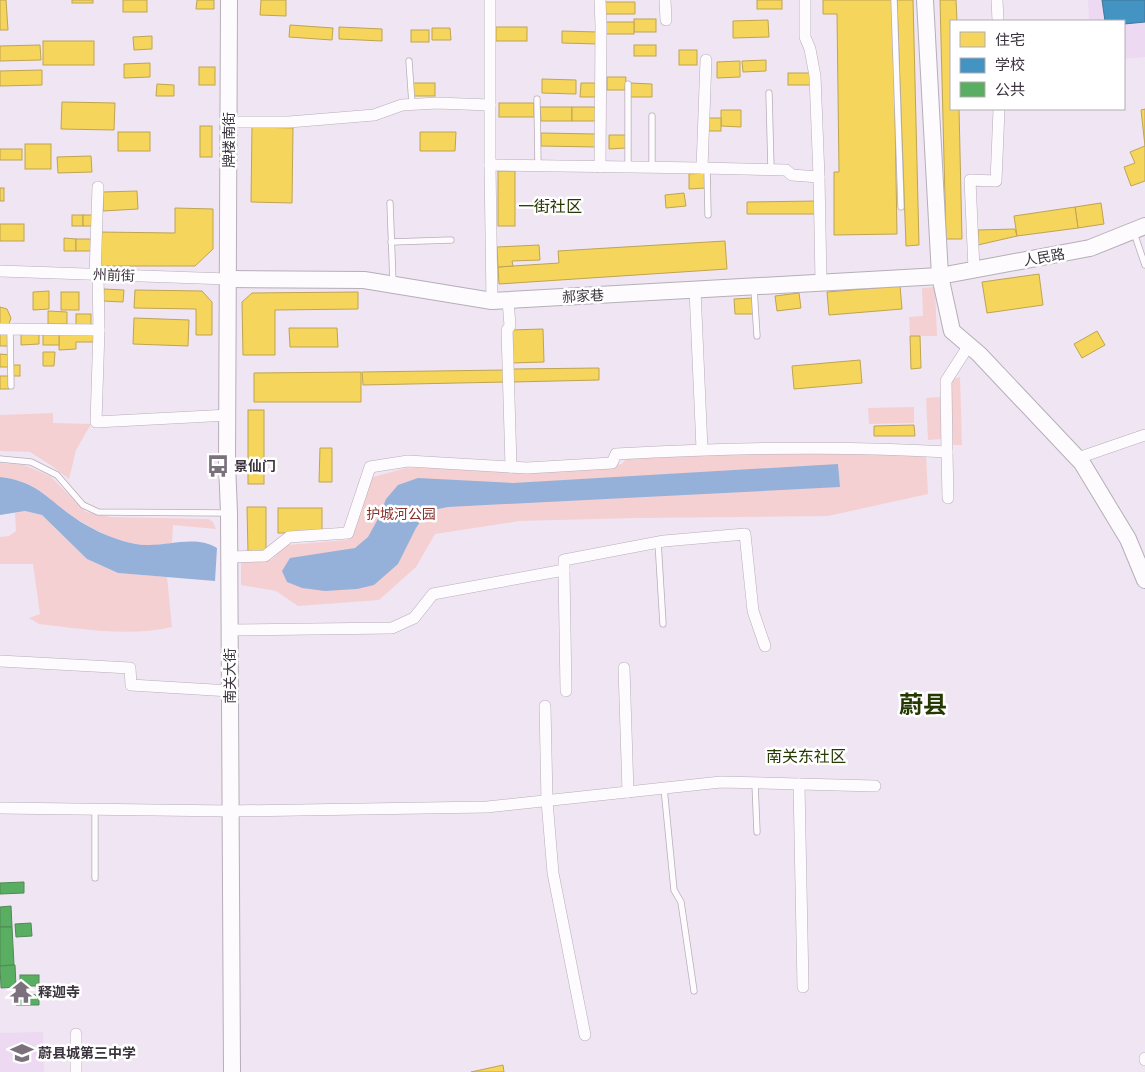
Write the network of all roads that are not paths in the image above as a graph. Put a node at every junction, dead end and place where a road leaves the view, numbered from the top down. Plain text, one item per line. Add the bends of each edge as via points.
1 (229, 0) edge
2 (490, 0) edge
3 (600, 0) edge
4 (665, 0) edge
5 (805, 0) edge
6 (894, 0) edge
7 (925, 0) edge
8 (997, 0) edge
9 (666, 20) dead end
10 (998, 20) edge
11 (706, 60) dead end
12 (409, 61) dead end
13 (628, 84) dead end
14 (770, 93) dead end
15 (537, 99) dead end
16 (412, 104) junction
17 (490, 105) junction
18 (1000, 110) edge
19 (652, 116) dead end
20 (229, 122) junction
21 (490, 165) junction
22 (538, 166) junction
23 (600, 167) junction
24 (628, 167) junction
25 (652, 168) junction
26 (704, 168) junction
27 (771, 169) junction
28 (819, 177) junction
29 (98, 187) dead end
30 (390, 204) dead end
31 (901, 207) dead end
32 (708, 215) dead end
33 (1139, 229) edge
34 (450, 240) dead end
35 (391, 242) junction
36 (1145, 265) edge
37 (974, 269) junction
38 (0, 271) edge
39 (96, 275) junction
40 (940, 276) junction
41 (228, 279) junction
42 (821, 282) junction
43 (393, 285) junction
44 (753, 286) junction
45 (695, 290) junction
46 (500, 301) junction
47 (5, 329) edge
48 (99, 330) junction
49 (757, 336) dead end
50 (969, 345) junction
51 (11, 386) dead end
52 (229, 415) junction
53 (1145, 435) edge
54 (702, 449) junction
55 (947, 452) junction
56 (1078, 458) junction
57 (0, 459) edge
58 (511, 467) junction
59 (948, 498) dead end
60 (229, 513) junction
61 (658, 542) junction
62 (229, 557) junction
63 (564, 570) junction
64 (1145, 580) edge
65 (663, 624) dead end
66 (230, 630) junction
67 (764, 646) dead end
68 (0, 661) edge
69 (624, 668) dead end
70 (230, 691) junction
71 (566, 691) dead end
72 (546, 706) dead end
73 (755, 783) junction
74 (799, 784) junction
75 (875, 786) dead end
76 (664, 788) junction
77 (628, 792) junction
78 (547, 801) junction
79 (0, 808) edge
80 (95, 809) junction
81 (231, 811) junction
82 (757, 832) dead end
83 (95, 878) dead end
84 (803, 988) dead end
85 (694, 991) dead end
86 (76, 1034) dead end
87 (586, 1035) dead end
88 (76, 1072) edge
89 (232, 1072) edge

1 - 20 street, 牌楼南街
2 - 17 street
3 - 23 street
4 - 9 street
5 - 28 street via 805,36 815,76
6 - 31 lane
7 - 40 street
8 - 10 street
11 - 26 street
12 - 16 lane
13 - 24 lane
14 - 27 lane
15 - 22 lane
16 - 17 street
16 - 20 street via 374,115 290,122
17 - 21 street
18 - 37 street via 996,181 970,180
19 - 25 lane
20 - 41 street, 牌楼南街
21 - 22 street
21 - 46 street
22 - 23 street
23 - 24 street
24 - 25 street
25 - 26 street
26 - 27 street
26 - 32 lane
27 - 28 street
28 - 42 street
29 - 39 street
30 - 35 lane
33 - 36 lane
33 - 37 street, 人民路 via 1090,248
34 - 35 lane
35 - 43 lane
37 - 40 street, 人民路
38 - 39 street, 州前街
39 - 41 street, 州前街
39 - 48 street
40 - 42 street, 郝家巷
40 - 50 street via 952,331
41 - 43 street, 郝家巷 via 364,280
41 - 52 street, 南关大街
42 - 44 street, 郝家巷
43 - 46 street, 郝家巷
44 - 45 street, 郝家巷
44 - 49 lane
45 - 46 street, 郝家巷
45 - 54 street
46 - 58 street via 510,326 507,330
47 - 48 street
47 - 51 lane
48 - 52 street via 96,422
50 - 55 street via 946,381
50 - 56 street
52 - 60 street, 南关大街
53 - 56 street
54 - 55 street via 884,448
54 - 58 street via 616,454 612,463
55 - 59 street
56 - 64 street via 1128,540
57 - 60 lane via 31,462 57,475 83,505 98,512
58 - 62 street via 408,461 370,467 348,533 289,537 265,556
60 - 62 street, 南关大街
61 - 63 street via 564,560
61 - 65 lane
61 - 67 street via 745,534 753,611
62 - 66 street, 南关大街
63 - 66 street via 433,594 414,618 392,628
63 - 71 street
66 - 70 street, 南关大街
68 - 70 street via 130,668 131,685
69 - 77 street
70 - 81 street, 南关大街
72 - 78 street
73 - 74 street
73 - 76 street via 721,782
73 - 82 lane
74 - 75 street
74 - 84 street
76 - 77 street
76 - 85 lane via 674,890 681,902
77 - 78 street
78 - 81 street via 487,807
78 - 87 street via 554,873
79 - 80 street
80 - 81 street
80 - 83 lane
81 - 89 street, 南关大街
86 - 88 street

